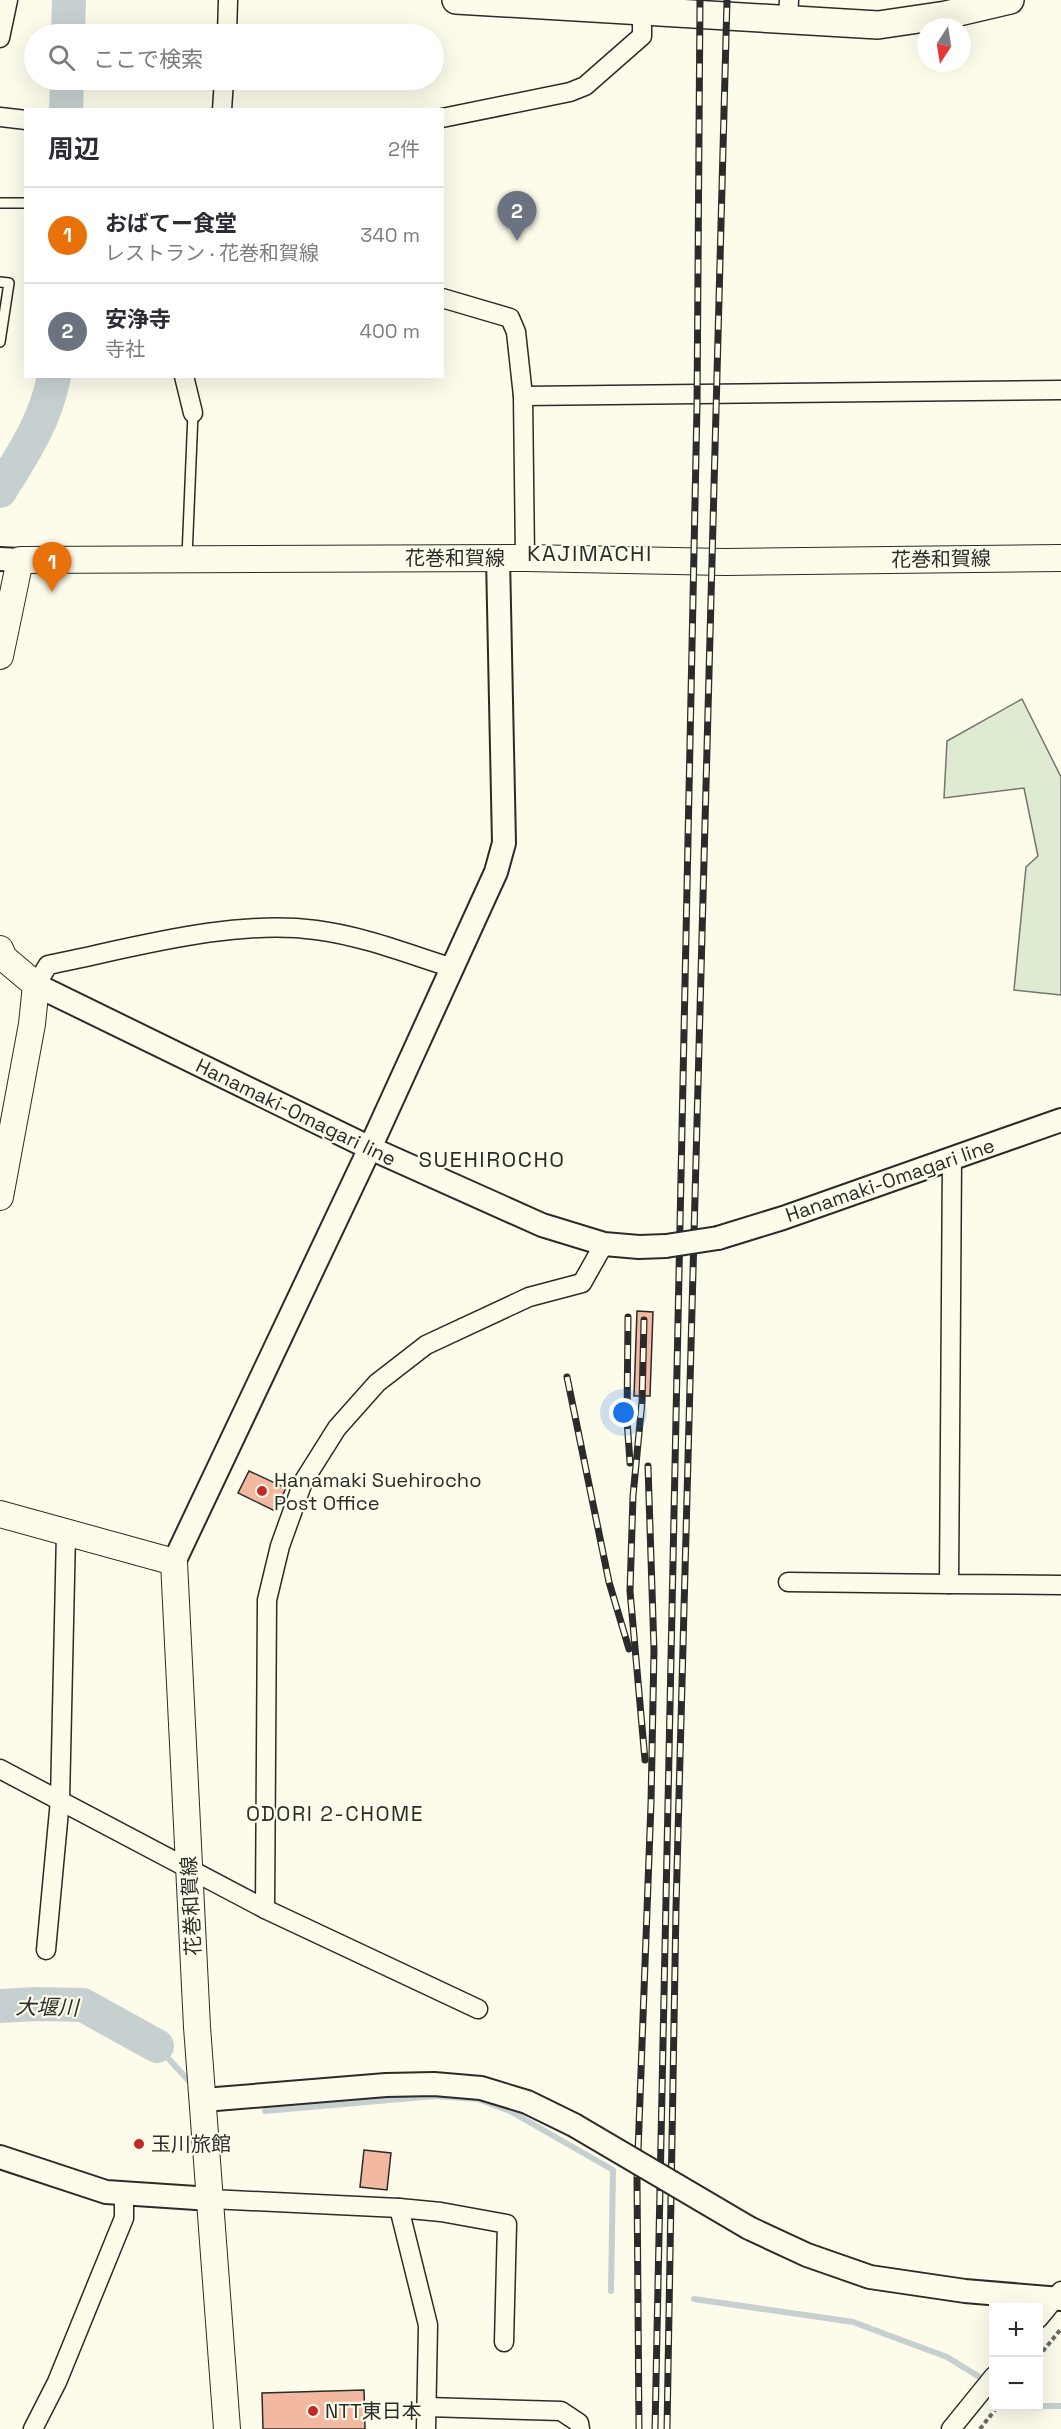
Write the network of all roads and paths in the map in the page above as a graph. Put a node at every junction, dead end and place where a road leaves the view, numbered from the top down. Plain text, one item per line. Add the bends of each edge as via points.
1 (8, 0) edge
2 (228, 0) edge
3 (456, 0) edge
4 (1010, 0) edge
5 (788, 10) edge
6 (642, 12) junction
7 (227, 24) edge
8 (0, 38) edge
9 (223, 90) edge
10 (222, 108) edge
11 (0, 117) edge
12 (444, 118) edge
13 (24, 120) edge
14 (0, 203) edge
15 (24, 203) edge
16 (0, 282) edge
17 (444, 299) edge
18 (0, 342) edge
19 (184, 378) edge
20 (1061, 390) edge
21 (524, 396) junction
22 (193, 413) joint
23 (498, 558) junction
24 (525, 558) junction
25 (1061, 558) edge
26 (10, 559) edge
27 (187, 560) junction
28 (0, 656) edge
29 (0, 949) edge
30 (453, 968) junction
31 (36, 985) junction
32 (1061, 1120) edge
33 (370, 1148) junction
34 (952, 1158) junction
35 (0, 1197) edge
36 (604, 1244) junction
37 (0, 1514) edge
38 (66, 1533) junction
39 (174, 1562) junction
40 (788, 1582) dead end
41 (949, 1584) junction
42 (1061, 1585) edge
43 (0, 1769) edge
44 (60, 1800) junction
45 (189, 1869) junction
46 (265, 1909) junction
47 (46, 1950) dead end
48 (478, 2009) dead end
49 (204, 2100) junction
50 (0, 2157) edge
51 (124, 2193) junction
52 (211, 2199) junction
53 (399, 2208) junction
54 (1059, 2296) edge
55 (1043, 2314) edge
56 (1061, 2329) edge
57 (504, 2342) dead end
58 (1043, 2351) edge
59 (989, 2381) edge
60 (427, 2407) junction
61 (995, 2411) edge
62 (33, 2429) edge
63 (227, 2429) edge
64 (426, 2429) edge
65 (580, 2429) edge
66 (951, 2429) edge
67 (980, 2429) edge

1 - 8 street
2 - 7 street
3 - 6 main road
4 - 5 main road via 878,25
5 - 6 main road
6 - 12 street via 642,36 585,86
9 - 10 street
11 - 13 street
14 - 15 lane
16 - 18 lane via 9,283
17 - 21 street via 510,318 516,332
19 - 22 street
20 - 21 street
21 - 24 street
22 - 27 lane
23 - 24 main road, 花巻和賀線
23 - 27 main road, 花巻和賀線
23 - 30 street via 504,843 496,872
24 - 25 main road, 花巻和賀線 via 725,562
26 - 27 main road, 花巻和賀線
26 - 28 main road, 花巻和賀線
29 - 31 main road via 4,958
30 - 31 street via 350,936 314,930 250,929 48,965
30 - 33 street
31 - 33 street, Hanamaki-Omagari line
31 - 35 main road
32 - 34 street, Hanamaki-Omagari line
33 - 36 street, Hanamaki-Omagari line via 542,1225
33 - 39 street
34 - 36 street, Hanamaki-Omagari line, bridge via 718,1238 666,1246
34 - 41 street
36 - 46 street via 582,1283 529,1297 470,1323 426,1345 377,1383 337,1428 303,1482 280,1546 267,1600
37 - 38 main road
38 - 39 main road
38 - 44 street
39 - 45 main road, 花巻和賀線
40 - 41 street
41 - 42 street
43 - 44 street
44 - 45 street
44 - 47 street
45 - 46 street
45 - 49 main road, 花巻和賀線
46 - 48 street
49 - 52 main road, 花巻和賀線
49 - 54 street, bridge via 398,2085 481,2088 527,2102 574,2125 749,2228 807,2255 870,2277 964,2291
50 - 51 street via 106,2192
51 - 52 street
51 - 62 street via 124,2218 57,2382
52 - 53 street
52 - 63 main road, 花巻和賀線
53 - 57 street via 507,2224
53 - 60 street via 428,2325
54 - 55 street
56 - 58 path
59 - 66 street
60 - 64 street
60 - 65 street via 561,2410 579,2423
61 - 67 path

